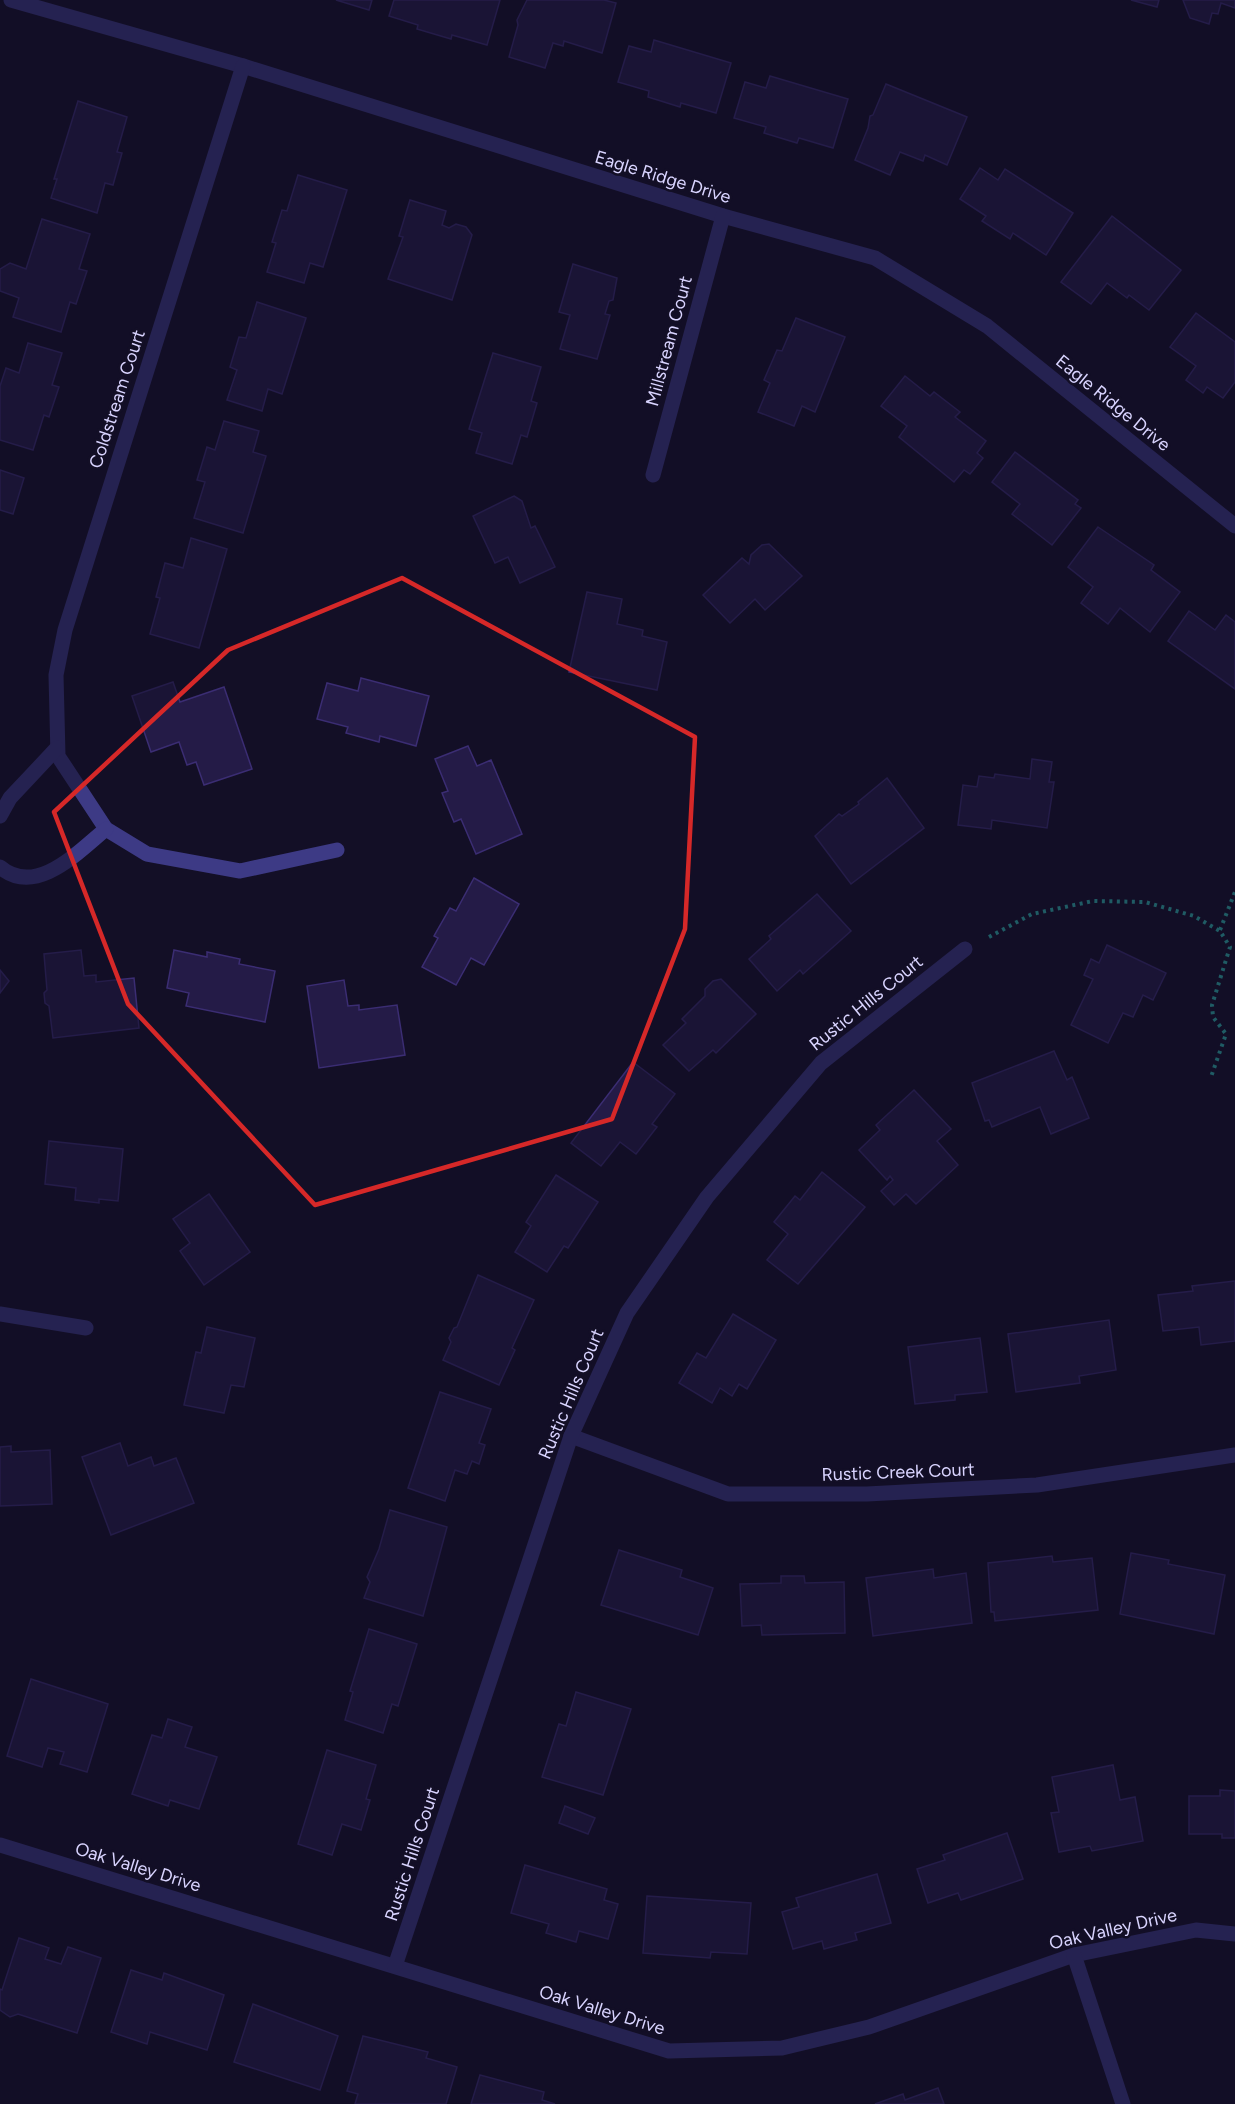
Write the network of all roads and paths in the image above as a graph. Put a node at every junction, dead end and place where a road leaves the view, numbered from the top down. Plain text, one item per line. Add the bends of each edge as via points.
1 (11, 0) edge
2 (243, 66) junction
3 (723, 216) junction
4 (653, 475) dead end
5 (1235, 526) edge
6 (57, 748) junction
7 (0, 816) edge
8 (106, 828) junction
9 (337, 850) dead end
10 (0, 867) edge
11 (1235, 892) edge
12 (1220, 931) junction
13 (965, 949) joint
14 (1211, 1077) dead end
15 (0, 1314) edge
16 (86, 1328) dead end
17 (571, 1436) junction
18 (1235, 1455) edge
19 (0, 1845) edge
20 (1235, 1934) edge
21 (1074, 1955) junction
22 (395, 1966) junction
23 (1123, 2104) edge

1 - 2 street, Eagle Ridge Drive
2 - 3 street, Eagle Ridge Drive
2 - 6 street, Coldstream Court via 65,630 56,675
3 - 4 street, Millstream Court
3 - 5 street, Eagle Ridge Drive via 875,258 987,326
6 - 7 street via 10,798
6 - 8 street, Coldstream Court via 65,771
8 - 9 street, Coldstream Court via 147,854 240,871
8 - 10 street via 46,874 23,878 9,875
11 - 12 path
12 - 13 path via 1194,916 1145,902 1094,901 1032,914
12 - 14 path via 1230,947 1212,1005 1213,1017 1226,1034
13 - 17 street, Rustic Hills Court via 821,1063 707,1197 627,1313
15 - 16 street
17 - 18 street, Rustic Creek Court via 728,1494 867,1494 1036,1485
17 - 22 street, Rustic Hills Court
19 - 22 street, Oak Valley Drive
20 - 21 street, Oak Valley Drive via 1196,1930
21 - 22 street, Oak Valley Drive via 868,2027 782,2048 669,2051
21 - 23 street

